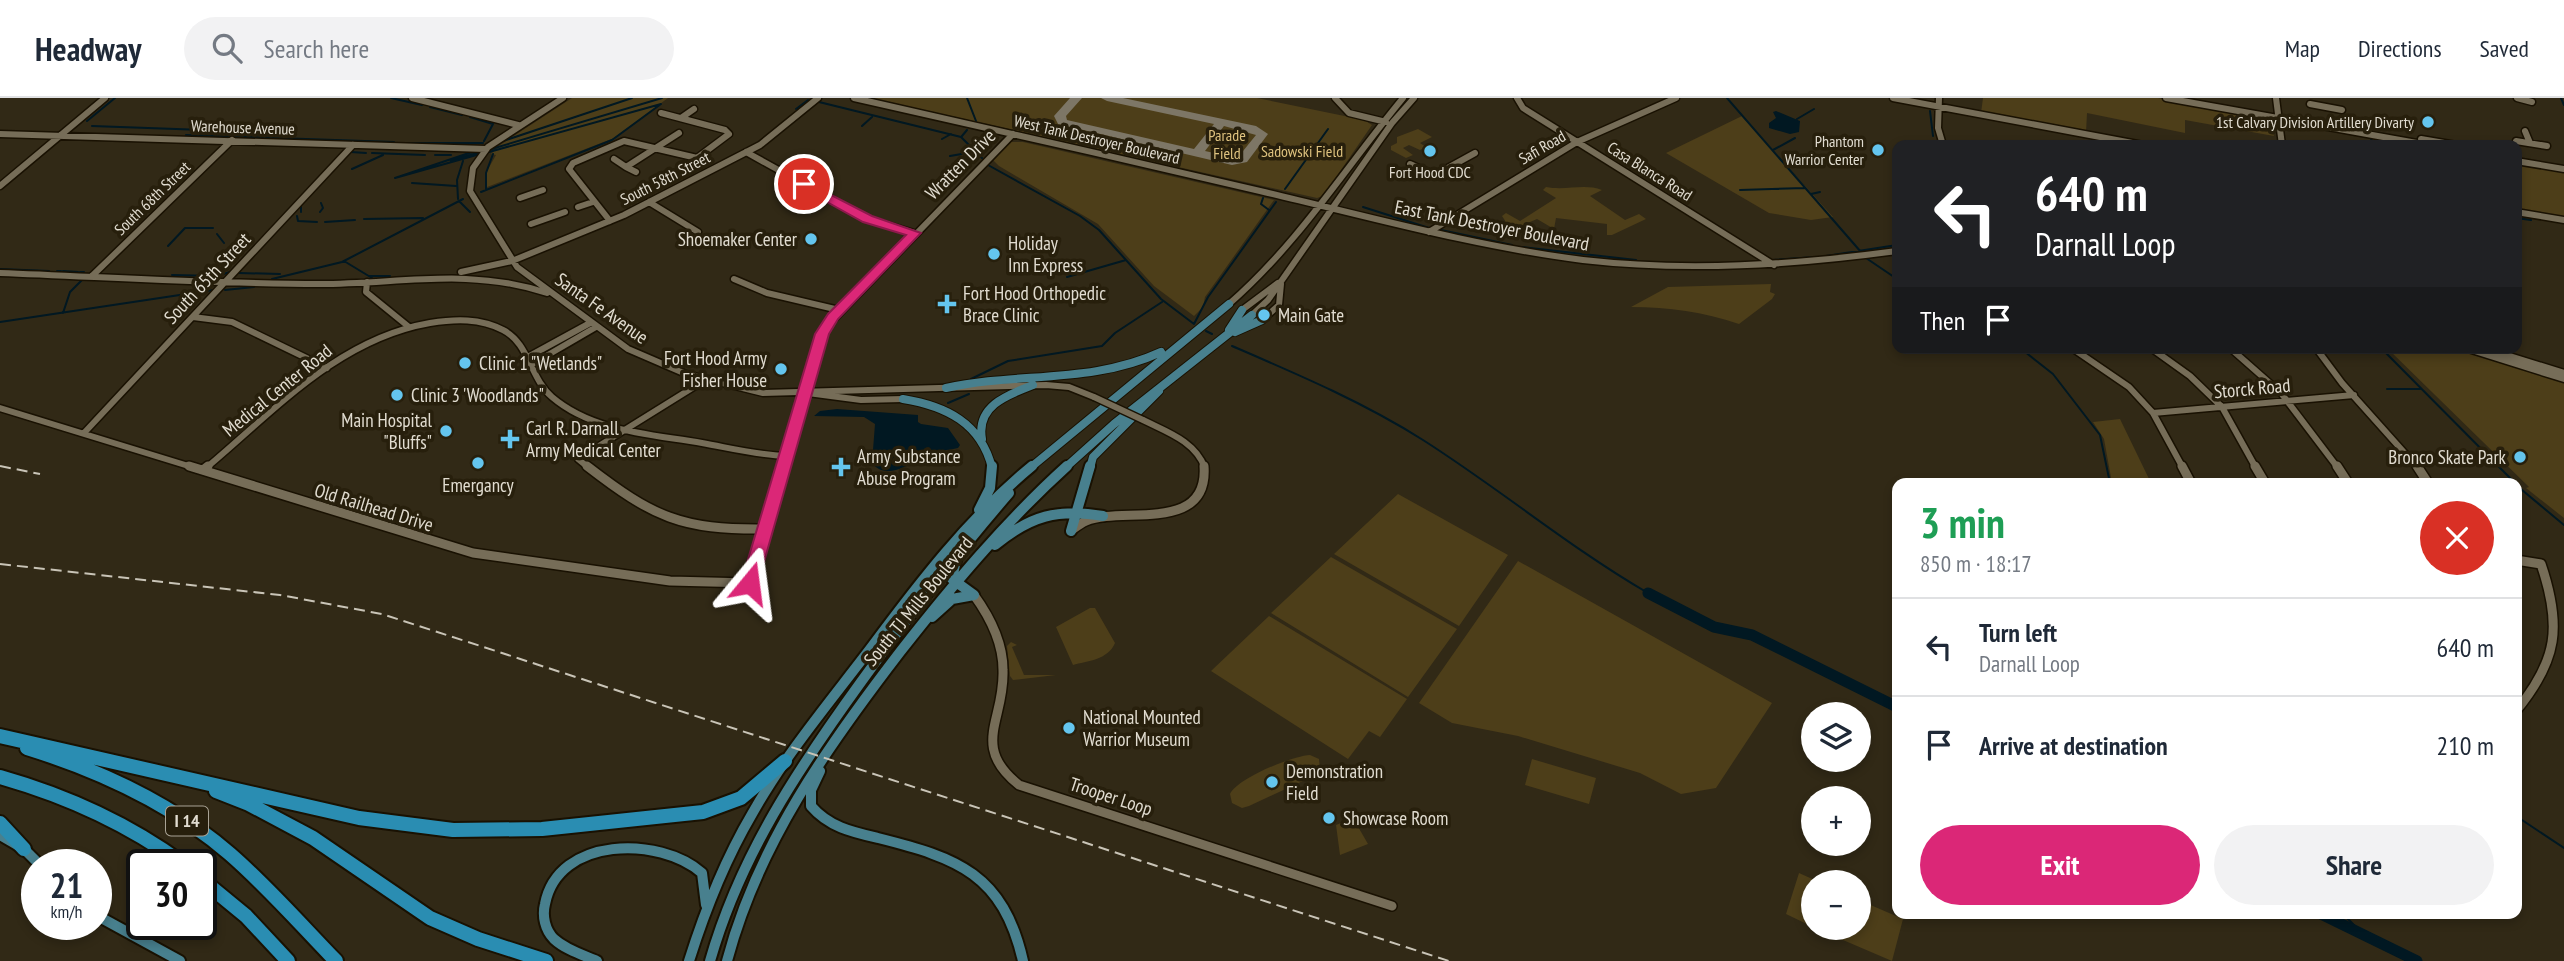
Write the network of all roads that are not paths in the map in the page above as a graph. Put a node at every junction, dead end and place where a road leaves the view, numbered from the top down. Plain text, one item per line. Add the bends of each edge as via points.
1 (104, 98) edge
2 (412, 98) edge
3 (564, 98) edge
4 (818, 98) edge
5 (854, 98) edge
6 (1335, 98) edge
7 (1403, 98) edge
8 (1414, 98) edge
9 (1517, 98) edge
10 (1676, 98) edge
11 (1893, 98) edge
12 (1939, 98) edge
13 (2166, 98) edge
14 (2194, 98) edge
15 (2276, 98) edge
16 (2519, 98) edge
17 (2310, 102) dead end
18 (2321, 102) edge
19 (2532, 102) dead end
20 (1937, 106) junction
21 (2523, 106) dead end
22 (2341, 108) dead end
23 (694, 109) dead end
24 (661, 113) dead end
25 (2278, 116) junction
26 (681, 118) junction
27 (1382, 121) junction
28 (1392, 124) junction
29 (518, 125) junction
30 (679, 133) dead end
31 (0, 134) edge
32 (1013, 134) junction
33 (60, 135) junction
34 (2515, 139) dead end
35 (232, 140) junction
36 (1942, 140) edge
37 (2117, 140) edge
38 (2281, 140) edge
39 (2402, 140) edge
40 (2424, 140) edge
41 (1577, 142) junction
42 (2546, 144) dead end
43 (353, 145) junction
44 (486, 149) junction
45 (658, 149) junction
46 (746, 152) junction
47 (1475, 153) dead end
48 (614, 159) dead end
49 (2522, 160) edge
50 (1410, 164) dead end
51 (626, 167) junction
52 (2564, 167) edge
53 (636, 172) dead end
54 (0, 186) edge
55 (542, 190) dead end
56 (520, 198) dead end
57 (1294, 199) junction
58 (593, 202) junction
59 (649, 202) junction
60 (1324, 206) junction
61 (579, 207) dead end
62 (1335, 208) junction
63 (565, 212) dead end
64 (2522, 213) edge
65 (1313, 219) junction
66 (2564, 220) edge
67 (610, 221) junction
68 (531, 224) dead end
69 (698, 232) dead end
70 (1429, 232) junction
71 (914, 233) junction
72 (1892, 252) edge
73 (512, 261) junction
74 (1774, 265) junction
75 (0, 272) edge
76 (448, 275) junction
77 (92, 276) junction
78 (734, 279) dead end
79 (226, 281) junction
80 (367, 282) junction
81 (1281, 282) junction
82 (555, 296) junction
83 (1229, 304) joint
84 (839, 310) junction
85 (1252, 315) junction
86 (193, 317) junction
87 (593, 325) junction
88 (409, 327) junction
89 (1227, 334) junction
90 (1183, 341) junction
91 (2081, 354) edge
92 (2159, 354) edge
93 (2237, 354) edge
94 (2321, 354) edge
95 (2484, 354) edge
96 (2503, 354) edge
97 (528, 362) junction
98 (327, 368) junction
99 (2564, 373) edge
100 (2564, 379) edge
101 (705, 380) junction
102 (1033, 385) junction
103 (1163, 386) junction
104 (946, 388) junction
105 (805, 392) junction
106 (904, 394) junction
107 (2354, 395) junction
108 (2289, 401) junction
109 (2222, 407) junction
110 (0, 408) edge
111 (2153, 413) junction
112 (624, 430) junction
113 (84, 433) junction
114 (983, 442) junction
115 (786, 456) junction
116 (1037, 461) junction
117 (202, 471) junction
118 (2188, 478) edge
119 (2262, 478) edge
120 (2345, 478) edge
121 (2424, 478) edge
122 (1076, 510) junction
123 (1103, 516) junction
124 (968, 526) junction
125 (765, 529) junction
126 (1071, 531) joint
127 (966, 541) junction
128 (2522, 561) edge
129 (958, 579) junction
130 (750, 583) joint
131 (974, 595) junction
132 (915, 629) junction
133 (2522, 704) edge
134 (0, 738) edge
135 (829, 748) junction
136 (785, 761) junction
137 (140, 767) junction
138 (0, 777) edge
139 (0, 823) edge
140 (0, 835) edge
141 (24, 849) joint
142 (162, 849) edge
143 (217, 892) edge
144 (1392, 906) dead end
145 (706, 908) junction
146 (112, 925) edge
147 (180, 961) edge
148 (288, 961) edge
149 (336, 961) edge
150 (546, 961) edge
151 (597, 961) edge
152 (689, 961) edge
153 (710, 961) edge
154 (727, 961) edge
155 (1023, 961) edge

1 - 33 street
2 - 29 street
3 - 29 street
4 - 46 street, South 58th Street
5 - 32 street, West Tank Destroyer Boulevard
6 - 27 street via 1343,110
7 - 27 street, South TJ Mills Boulevard
8 - 28 street
9 - 41 street, Casa Blanca Road via 1523,108
10 - 41 street, Safi Road
11 - 20 street
12 - 20 street
13 - 25 street
14 - 25 street
15 - 25 street
16 - 19 street
16 - 21 street
17 - 18 street
18 - 22 street
20 - 36 street
20 - 37 street
23 - 26 street
24 - 26 street
25 - 38 street
25 - 39 street
25 - 40 street
26 - 45 street via 729,134 697,158
27 - 28 street
27 - 60 street, South TJ Mills Boulevard
28 - 62 street
29 - 44 street
30 - 45 street
31 - 33 street, Warehouse Avenue
32 - 57 street, West Tank Destroyer Boulevard
32 - 71 street, Wratten Drive
33 - 35 street, Warehouse Avenue
33 - 54 street
34 - 42 street
35 - 43 street, Warehouse Avenue
35 - 77 street, South 68th Street
41 - 70 street, Safi Road
41 - 74 street, Casa Blanca Road
43 - 44 street, Warehouse Avenue
43 - 79 street, South 65th Street
44 - 73 street, Santa Fe Avenue via 471,172 470,191
45 - 51 street
45 - 58 street via 624,141 569,167
46 - 59 street, South 58th Street
46 - 71 street via 867,219
47 - 50 street via 1435,175
48 - 51 street
49 - 52 street
51 - 53 street
55 - 56 street
57 - 60 street, West Tank Destroyer Boulevard
57 - 65 street via 1311,209
58 - 61 street
58 - 67 street
59 - 67 street, South 58th Street
59 - 69 street
60 - 62 street, West Tank Destroyer Boulevard
60 - 65 street, South TJ Mills Boulevard
62 - 70 street, East Tank Destroyer Boulevard
62 - 81 street
63 - 68 street
64 - 66 street
65 - 83 street, South TJ Mills Boulevard via 1273,267
67 - 73 street, South 58th Street
70 - 74 street, East Tank Destroyer Boulevard via 1599,261 1698,267
71 - 84 street, Wratten Drive
72 - 74 street, East Tank Destroyer Boulevard
73 - 76 street, South 58th Street
73 - 82 street, Santa Fe Avenue
75 - 77 street
76 - 80 street
76 - 82 street via 510,281
77 - 79 street
78 - 84 street via 767,293
79 - 80 street
79 - 86 street, South 65th Street
80 - 88 street via 366,292
81 - 85 street
81 - 85 street via 1279,305
82 - 87 street, Santa Fe Avenue
83 - 90 main road, South TJ Mills Boulevard
84 - 105 street, Wratten Drive via 818,344
85 - 89 main road
85 - 89 main road
86 - 98 street via 232,322
86 - 113 street, South 65th Street
87 - 97 street
87 - 101 street, Santa Fe Avenue via 643,356
88 - 97 street, Medical Center Road via 450,321 486,324 514,337
88 - 98 street, Medical Center Road via 360,346
89 - 103 main road, South TJ Mills Boulevard
90 - 104 main road via 1130,367
90 - 116 main road, South TJ Mills Boulevard
91 - 111 street via 2129,387
92 - 109 street
93 - 108 street
94 - 107 street
95 - 100 street
96 - 99 street
97 - 112 street, Medical Center Road via 541,386 564,406
98 - 117 street, Medical Center Road
101 - 105 street, Santa Fe Avenue via 757,392
101 - 112 street
102 - 104 street
102 - 114 main road via 1010,393 989,409 980,427
102 - 123 street, bridge via 1069,387 1143,420 1195,450 1205,466 1203,483 1191,501 1159,516
103 - 122 main road via 1093,457
103 - 129 main road, South TJ Mills Boulevard via 1064,468
104 - 106 street
105 - 106 street
105 - 106 street via 860,400
105 - 115 street, Wratten Drive
106 - 114 main road via 962,416
107 - 108 street, Storck Road
107 - 121 street
108 - 109 street, Storck Road
108 - 120 street
109 - 111 street, Storck Road
109 - 119 street
110 - 113 street, Old Railhead Drive
111 - 118 street
112 - 115 street, Medical Center Road
112 - 125 street via 578,459 668,522 706,529
113 - 117 street, Old Railhead Drive
114 - 124 main road via 991,476 982,504
115 - 125 street, Wratten Drive
116 - 124 main road, South TJ Mills Boulevard
116 - 127 main road, South TJ Mills Boulevard
117 - 130 street, Old Railhead Drive via 473,553 670,581
122 - 123 main road
122 - 126 main road
122 - 129 main road via 1055,510 1021,523
123 - 126 street via 1086,519
124 - 136 main road, South TJ Mills Boulevard via 887,624
125 - 130 street, Wratten Drive
127 - 129 main road via 950,576
127 - 153 main road, South TJ Mills Boulevard via 820,739 776,807 742,870
128 - 133 street via 2541,564 2561,603 2556,657 2544,680
129 - 131 main road
129 - 132 main road, South TJ Mills Boulevard
131 - 132 main road via 952,599
131 - 144 street, Trooper Loop via 1002,648 1004,680 991,752 1006,776 1020,785
132 - 135 main road, South TJ Mills Boulevard
134 - 137 highway
134 - 149 highway, I 14 via 117,783 190,823 216,842
135 - 154 main road, South TJ Mills Boulevard via 768,847
135 - 155 main road via 811,790 811,806 823,822 961,864 998,896 1020,942
136 - 137 highway via 741,797 703,812 498,831 414,827 359,818
136 - 145 main road, South TJ Mills Boulevard via 744,827
137 - 150 highway via 249,804 330,848 430,918
138 - 142 highway, I 14 via 114,818
139 - 141 highway
140 - 141 main road
143 - 148 highway
145 - 151 main road via 702,873 684,859 637,850 589,855 557,878 543,911 551,935 559,943
145 - 152 main road, South TJ Mills Boulevard
146 - 147 main road

